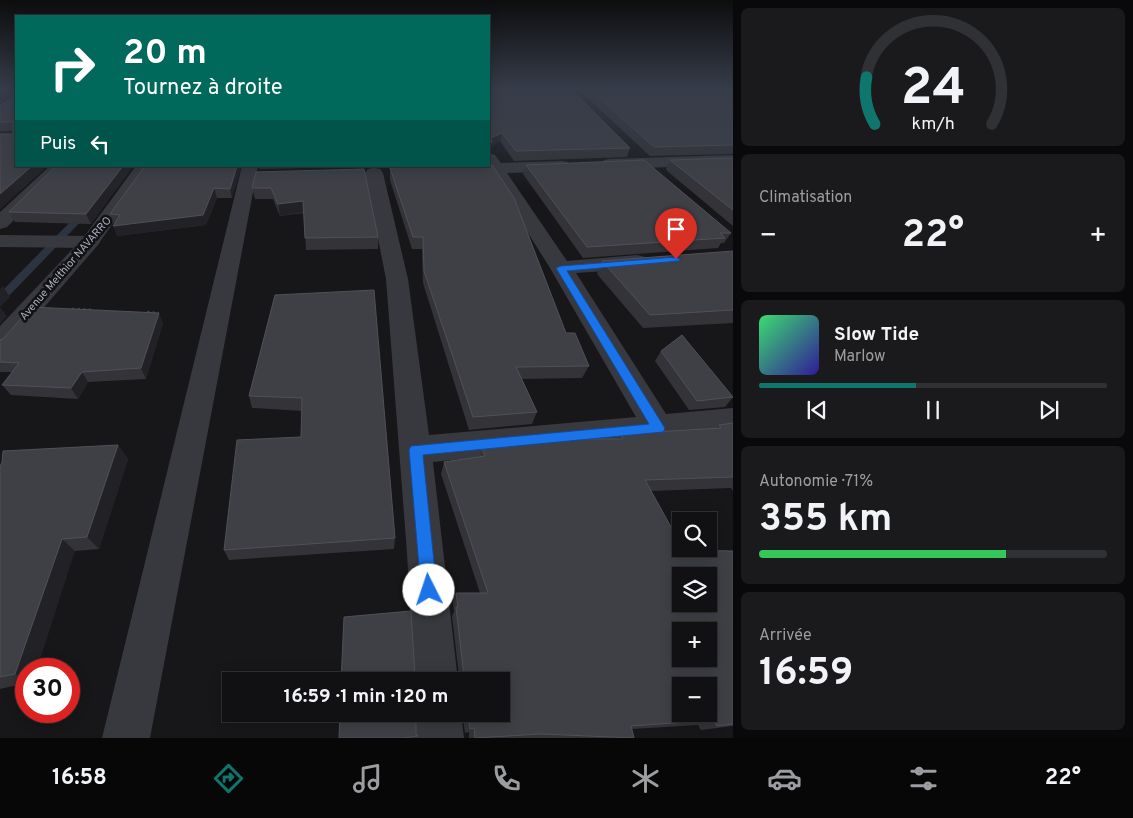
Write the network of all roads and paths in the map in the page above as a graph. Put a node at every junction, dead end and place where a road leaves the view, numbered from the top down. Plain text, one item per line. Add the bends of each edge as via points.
1 (631, 150) edge
2 (733, 160) edge
3 (646, 163) junction
4 (493, 164) edge
5 (596, 165) edge
6 (576, 166) edge
7 (59, 167) edge
8 (144, 167) edge
9 (470, 167) edge
10 (440, 171) edge
11 (255, 172) edge
12 (374, 173) dead end
13 (660, 176) edge
14 (0, 223) edge
15 (0, 241) edge
16 (90, 242) junction
17 (656, 261) edge
18 (561, 268) junction
19 (33, 306) junction
20 (99, 310) edge
21 (143, 312) edge
22 (159, 313) edge
23 (0, 342) edge
24 (733, 420) edge
25 (659, 429) junction
26 (416, 450) junction
27 (435, 672) edge
28 (439, 722) edge
29 (126, 738) edge
30 (440, 738) edge

1 - 3 street
2 - 3 street
3 - 5 street
3 - 13 street
4 - 6 street
4 - 18 street
7 - 14 street
8 - 16 street, Avenue Melthior NAVARRO
9 - 10 street
11 - 29 street
12 - 26 street via 397,279
15 - 16 street
16 - 19 street, Avenue Melthior NAVARRO
17 - 18 street
18 - 25 street
19 - 20 path
19 - 23 street, Avenue Melthior NAVARRO
21 - 22 path
24 - 25 street
25 - 26 street
26 - 27 street
28 - 30 street

